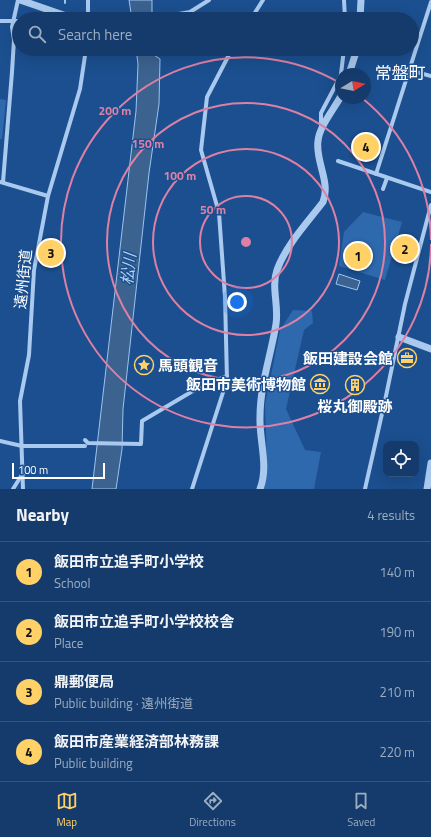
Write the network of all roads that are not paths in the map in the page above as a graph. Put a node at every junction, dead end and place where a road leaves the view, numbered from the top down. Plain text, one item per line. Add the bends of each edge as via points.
1 (19, 0) edge
2 (88, 0) edge
3 (209, 0) edge
4 (263, 0) edge
5 (344, 0) edge
6 (361, 0) edge
7 (431, 2) edge
8 (430, 8) edge
9 (16, 12) edge
10 (54, 12) edge
11 (88, 12) edge
12 (190, 12) edge
13 (255, 12) edge
14 (344, 12) edge
15 (360, 12) edge
16 (0, 21) edge
17 (12, 21) edge
18 (419, 40) edge
19 (12, 56) edge
20 (85, 56) edge
21 (228, 56) edge
22 (343, 56) edge
23 (355, 56) edge
24 (414, 56) edge
25 (342, 68) edge
26 (351, 68) edge
27 (409, 70) junction
28 (431, 76) edge
29 (335, 86) edge
30 (336, 104) edge
31 (321, 130) junction
32 (338, 161) dead end
33 (376, 174) junction
34 (387, 178) junction
35 (1, 182) edge
36 (383, 189) dead end
37 (431, 192) edge
38 (48, 196) junction
39 (431, 205) edge
40 (399, 337) junction
41 (431, 349) edge
42 (227, 376) junction
43 (0, 441) edge
44 (22, 446) junction
45 (431, 463) edge
46 (23, 472) junction
47 (14, 489) edge
48 (23, 489) edge
49 (192, 489) edge
50 (260, 489) edge
51 (365, 489) edge
52 (427, 489) edge

1 - 9 street
1 - 10 street
2 - 11 street
3 - 12 street
4 - 13 street
5 - 14 street
6 - 15 street
7 - 8 street
8 - 18 street
16 - 17 street
19 - 35 street
20 - 38 street, 遠州街道 via 80,90
21 - 42 street via 207,97 201,150 219,212
22 - 25 street
23 - 26 street
24 - 27 street
27 - 28 street
27 - 33 street
29 - 31 street via 321,113
30 - 31 street
31 - 50 street via 318,149 325,197 290,247 277,271 275,281 276,323 260,404 259,429 264,467
32 - 33 street
33 - 34 street
34 - 36 street
34 - 37 street
35 - 38 street
38 - 44 street, 遠州街道 via 34,270 29,355 20,401
39 - 40 street
40 - 41 street
40 - 51 street
42 - 44 street via 202,385 142,421 141,444
42 - 49 street
43 - 44 street
44 - 46 street, 遠州街道
45 - 52 street
46 - 47 street
46 - 48 street, 遠州街道

